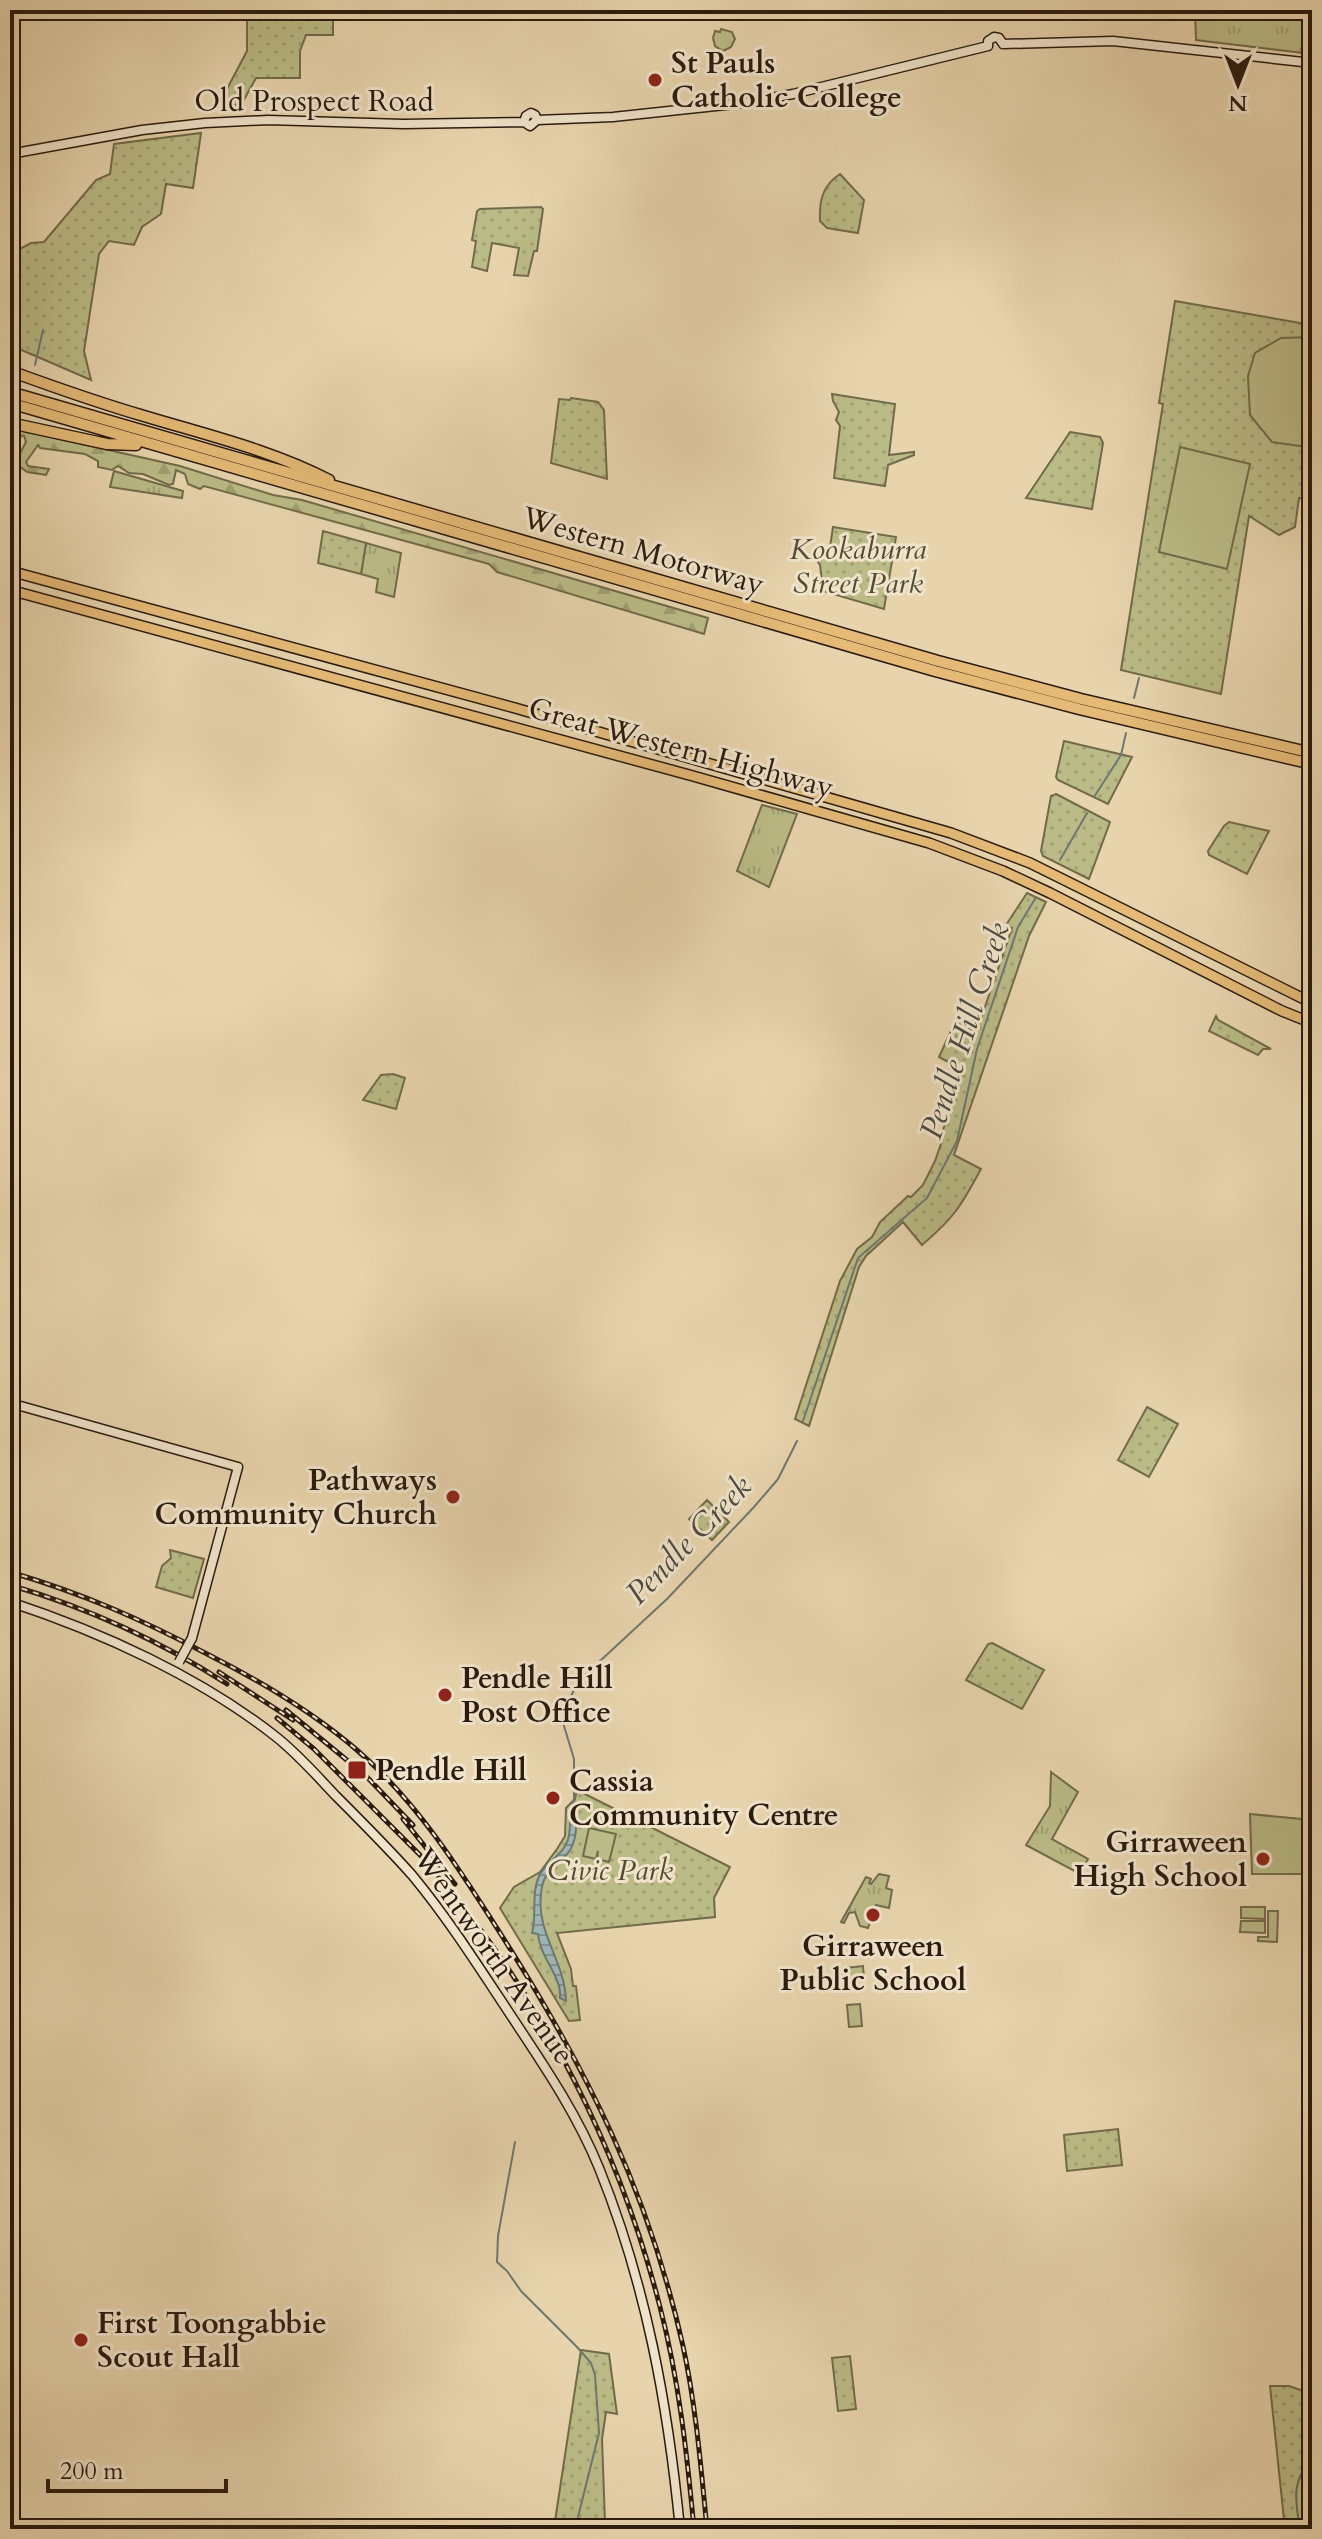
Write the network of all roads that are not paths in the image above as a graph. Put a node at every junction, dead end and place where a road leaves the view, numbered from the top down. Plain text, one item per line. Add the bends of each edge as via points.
1 (1312, 63) edge
2 (10, 154) edge
3 (10, 368) edge
4 (10, 392) edge
5 (10, 403) edge
6 (10, 423) edge
7 (154, 445) junction
8 (350, 491) junction
9 (10, 571) edge
10 (10, 590) edge
11 (1312, 753) edge
12 (1312, 764) edge
13 (1312, 1003) edge
14 (1312, 1023) edge
15 (10, 1403) edge
16 (10, 1602) edge
17 (173, 1672) junction
18 (680, 2529) edge

1 - 2 main road, Old Prospect Road via 1113,41 1003,44 996,51 988,46 744,103 613,117 537,120 531,113 524,122 220,122
3 - 8 highway via 301,465
4 - 8 highway, Western Motorway
5 - 7 highway, Western Motorway
6 - 7 highway via 107,444
7 - 12 highway, Western Motorway via 987,686
8 - 11 highway, Western Motorway via 952,665
9 - 13 highway, Great Western Highway via 951,833 1030,863
10 - 14 highway, Great Western Highway via 929,843 1015,876
15 - 17 main road, bridge via 238,1467 192,1638
16 - 17 main road, Wentworth Avenue via 81,1628
17 - 18 main road, Wentworth Avenue via 277,1738 389,1850 468,1950 563,2094 603,2180 646,2312 669,2429

